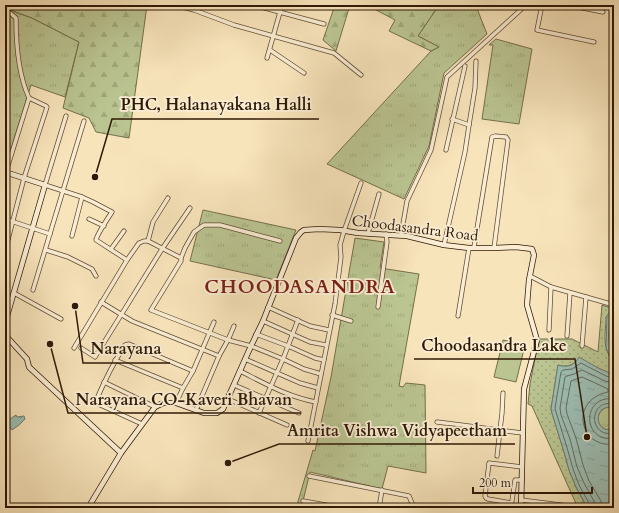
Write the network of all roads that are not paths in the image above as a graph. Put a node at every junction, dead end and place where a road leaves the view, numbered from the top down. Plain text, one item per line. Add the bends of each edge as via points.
1 (175, 5) edge
2 (253, 5) edge
3 (282, 5) edge
4 (526, 5) edge
5 (542, 5) edge
6 (568, 5) edge
7 (5, 11) edge
8 (280, 12) junction
9 (603, 12) dead end
10 (324, 24) dead end
11 (273, 36) junction
12 (594, 42) dead end
13 (270, 50) junction
14 (267, 58) dead end
15 (476, 61) dead end
16 (464, 66) dead end
17 (304, 73) dead end
18 (361, 75) dead end
19 (29, 98) junction
20 (66, 116) dead end
21 (452, 119) junction
22 (84, 121) dead end
23 (468, 125) junction
24 (446, 150) dead end
25 (5, 173) edge
26 (24, 178) junction
27 (361, 183) dead end
28 (45, 185) junction
29 (63, 191) junction
30 (379, 194) dead end
31 (82, 197) junction
32 (168, 198) dead end
33 (190, 208) dead end
34 (5, 219) edge
35 (89, 219) dead end
36 (13, 221) junction
37 (104, 226) junction
38 (32, 228) junction
39 (124, 230) dead end
40 (344, 231) junction
41 (368, 233) junction
42 (50, 234) junction
43 (386, 234) junction
44 (401, 235) junction
45 (72, 236) dead end
46 (148, 241) junction
47 (280, 241) dead end
48 (444, 245) junction
49 (472, 247) junction
50 (494, 248) junction
51 (111, 249) junction
52 (162, 249) junction
53 (46, 250) junction
54 (5, 251) edge
55 (181, 258) junction
56 (127, 260) junction
57 (96, 276) dead end
58 (530, 276) junction
59 (551, 287) junction
60 (34, 290) dead end
61 (14, 293) junction
62 (570, 293) junction
63 (586, 297) junction
64 (101, 302) junction
65 (614, 305) edge
66 (268, 307) junction
67 (378, 307) dead end
68 (121, 315) junction
69 (332, 315) junction
70 (458, 316) dead end
71 (62, 319) dead end
72 (298, 320) junction
73 (263, 321) junction
74 (351, 321) dead end
75 (214, 322) dead end
76 (5, 323) edge
77 (234, 326) dead end
78 (329, 330) junction
79 (549, 330) dead end
80 (210, 333) junction
81 (256, 334) junction
82 (292, 334) junction
83 (5, 335) edge
84 (567, 336) dead end
85 (228, 340) junction
86 (326, 345) junction
87 (250, 346) junction
88 (288, 346) junction
89 (582, 346) dead end
90 (74, 348) dead end
91 (81, 348) dead end
92 (203, 349) junction
93 (219, 356) junction
94 (245, 359) junction
95 (283, 359) junction
96 (115, 360) junction
97 (324, 360) junction
98 (193, 370) junction
99 (240, 371) junction
100 (276, 373) junction
101 (321, 374) junction
102 (104, 382) junction
103 (234, 385) junction
104 (271, 386) junction
105 (183, 388) junction
106 (318, 388) junction
107 (503, 393) dead end
108 (85, 398) dead end
109 (228, 399) junction
110 (265, 399) junction
111 (316, 402) junction
112 (95, 403) junction
113 (176, 403) junction
114 (154, 407) junction
115 (196, 410) junction
116 (259, 413) junction
117 (299, 413) dead end
118 (437, 422) dead end
119 (142, 424) junction
120 (288, 425) dead end
121 (500, 430) junction
122 (523, 433) junction
123 (308, 440) dead end
124 (121, 453) junction
125 (497, 456) dead end
126 (520, 466) junction
127 (309, 476) dead end
128 (522, 480) junction
129 (382, 490) junction
130 (522, 500) junction
131 (303, 502) dead end
132 (577, 507) dead end
133 (88, 508) edge
134 (344, 508) edge
135 (379, 508) edge
136 (414, 508) edge
137 (521, 508) edge

1 - 11 street
2 - 8 street
3 - 8 street
4 - 44 street via 447,77 431,150 407,201
5 - 12 street via 537,30
6 - 9 street
7 - 19 street via 16,18 17,49
8 - 10 street
8 - 11 street
11 - 13 street
11 - 18 street via 334,53
13 - 14 street
13 - 17 street
15 - 23 street via 475,88
16 - 21 street
19 - 25 street
19 - 26 street via 47,107
20 - 28 street
21 - 23 street
21 - 24 street
22 - 29 street
23 - 48 street via 465,152
25 - 26 street
26 - 28 street
26 - 36 street
27 - 40 street
28 - 29 street
28 - 38 street
29 - 31 street
29 - 42 street
30 - 41 street
31 - 37 street via 112,212
31 - 45 street
32 - 46 street via 153,222
33 - 52 street
34 - 36 street
35 - 37 street
36 - 38 street
36 - 54 street
37 - 51 street via 96,240
38 - 42 street
38 - 61 street
39 - 51 street
40 - 41 street, Choodasandra Road
40 - 66 street, Choodasandra Road via 319,229 300,232
40 - 69 street
41 - 43 street, Choodasandra Road
42 - 53 street
43 - 44 street, Choodasandra Road
43 - 67 street
44 - 48 street, Choodasandra Road
46 - 52 street
46 - 56 street via 139,244
47 - 55 street via 220,225 204,225 194,232
48 - 49 street, Choodasandra Road
49 - 50 street, Choodasandra Road
49 - 50 street via 492,137 495,136 506,137 508,140
49 - 70 street
50 - 58 street, Choodasandra Road via 516,247 532,250 534,255
51 - 56 street
52 - 55 street
52 - 68 street
53 - 57 street via 92,269
53 - 60 street
55 - 80 street via 151,310
56 - 64 street
58 - 59 street
58 - 122 street, Choodasandra Road via 527,305 537,340 524,389
59 - 62 street
59 - 79 street
61 - 71 street
61 - 76 street
62 - 63 street
62 - 84 street
63 - 65 street
63 - 89 street
64 - 68 street
64 - 90 street
66 - 72 street
66 - 73 street, Choodasandra Road
68 - 91 street via 95,356
68 - 92 street
69 - 74 street
69 - 78 street
72 - 78 street via 310,326
72 - 82 street
73 - 81 street, Choodasandra Road
73 - 82 street
75 - 80 street
77 - 85 street
78 - 86 street
80 - 85 street
80 - 92 street
81 - 87 street, Choodasandra Road
81 - 88 street
82 - 86 street via 310,342
82 - 88 street
83 - 124 street via 27,359 29,367
85 - 87 street
85 - 93 street
86 - 97 street
87 - 94 street, Choodasandra Road
87 - 95 street
88 - 95 street
88 - 97 street
92 - 93 street
92 - 98 street
93 - 115 street
94 - 99 street, Choodasandra Road
94 - 100 street
95 - 100 street
95 - 101 street
96 - 98 street via 128,344
96 - 102 street
96 - 105 street
97 - 101 street
98 - 105 street
99 - 103 street, Choodasandra Road
99 - 104 street
100 - 104 street
100 - 106 street
101 - 106 street
102 - 112 street
102 - 114 street
103 - 109 street, Choodasandra Road
103 - 110 street
104 - 110 street
104 - 111 street via 298,398
105 - 113 street
106 - 111 street
107 - 121 street
108 - 112 street
109 - 115 street, Choodasandra Road via 217,414
109 - 116 street
110 - 116 street
110 - 117 street
111 - 123 street
112 - 119 street
113 - 114 street, Choodasandra Road via 163,403
113 - 115 street, Choodasandra Road
114 - 119 street
116 - 120 street
118 - 121 street
119 - 124 street
121 - 122 street
121 - 125 street
122 - 126 street, Choodasandra Road
124 - 133 street
126 - 128 street, Choodasandra Road
126 - 128 street via 489,463 485,496 488,499 511,503 515,480
127 - 129 street
128 - 130 street, Choodasandra Road
129 - 135 street
129 - 136 street via 409,496
130 - 132 street
130 - 137 street, Choodasandra Road
131 - 134 street

